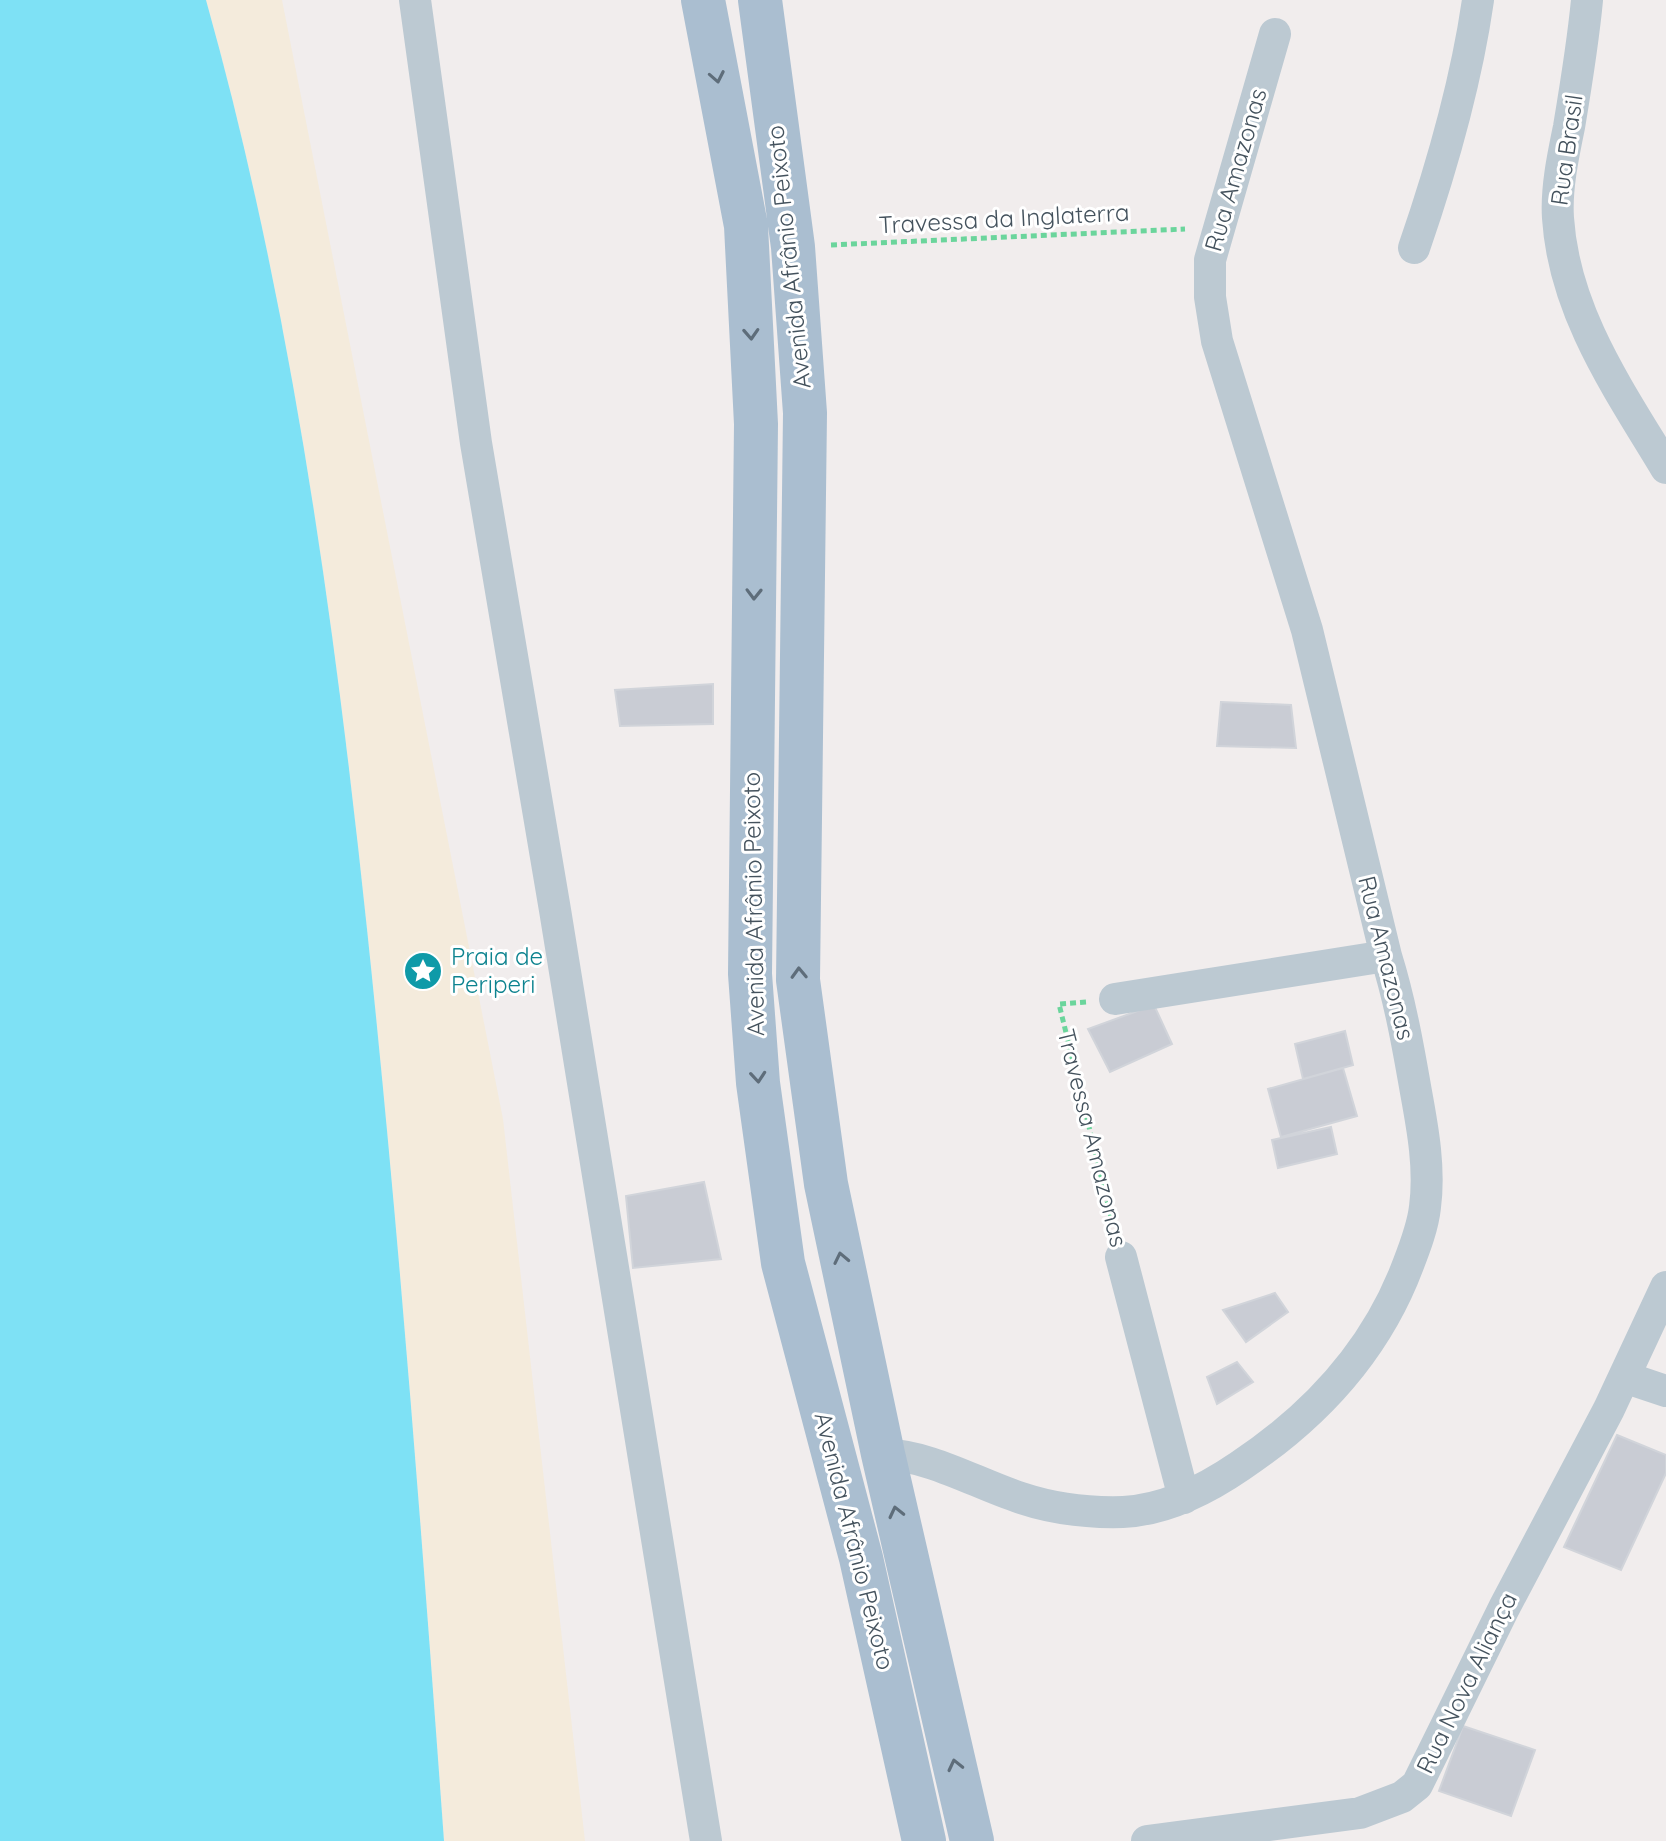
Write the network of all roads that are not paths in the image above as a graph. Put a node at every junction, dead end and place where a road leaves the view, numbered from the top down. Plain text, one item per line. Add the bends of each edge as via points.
1 (415, 0) edge
2 (703, 0) edge
3 (760, 0) edge
4 (1478, 0) edge
5 (1587, 0) edge
6 (1275, 34) dead end
7 (1414, 248) dead end
8 (1666, 468) edge
9 (1386, 956) junction
10 (1115, 999) road end
11 (1121, 1257) road end
12 (1662, 1297) edge
13 (1624, 1377) junction
14 (1666, 1391) edge
15 (883, 1454) junction
16 (1184, 1498) junction
17 (706, 1841) edge
18 (924, 1841) edge
19 (972, 1841) edge
20 (1147, 1841) edge

1 - 17 street via 476,443
2 -> 18 main road, Avenida Afrânio Peixoto via 746,226 750,302 756,424 750,974 758,1083 783,1263 861,1558
15 -> 3 main road, Avenida Afrânio Peixoto via 826,1184 798,980 805,413 793,247
4 - 7 street via 1449,136
5 - 8 street, Rua Brasil via 1558,217 1566,270 1590,338
6 - 9 street, Rua Amazonas via 1218,227 1210,260 1210,297 1217,341 1307,630
9 - 10 street
9 - 16 street, Rua Amazonas via 1401,1006 1427,1177 1425,1210 1396,1297 1369,1344 1305,1417 1265,1450
11 - 16 street, Travessa Amazonas
12 - 13 street, Rua Nova Aliança
13 - 14 street
13 - 20 street, Rua Nova Aliança via 1417,1785 1402,1797 1360,1813
15 - 16 street, Rua Amazonas via 925,1460 1022,1498 1087,1512 1126,1512
19 -> 15 main road, Avenida Afrânio Peixoto

